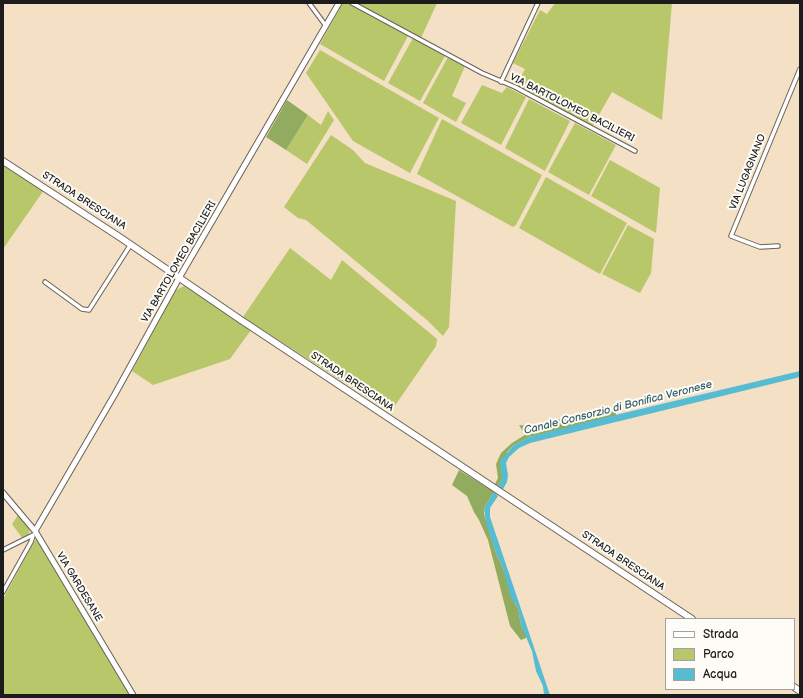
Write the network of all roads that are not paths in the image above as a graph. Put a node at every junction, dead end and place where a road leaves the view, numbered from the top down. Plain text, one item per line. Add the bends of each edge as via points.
1 (309, 3) edge
2 (339, 3) edge
3 (352, 3) edge
4 (538, 3) edge
5 (326, 26) junction
6 (800, 69) edge
7 (501, 82) junction
8 (635, 151) dead end
9 (3, 161) edge
10 (131, 244) junction
11 (778, 246) dead end
12 (179, 278) junction
13 (45, 282) dead end
14 (3, 494) edge
15 (34, 533) junction
16 (3, 550) edge
17 (3, 592) edge
18 (690, 618) edge
19 (133, 695) edge

1 - 5 street
2 - 5 street, VIA BARTOLOMEO BACILIERI
3 - 7 street, VIA BARTOLOMEO BACILIERI
4 - 7 street, VIA BARTOLOMEO BACILIERI
5 - 12 street, VIA BARTOLOMEO BACILIERI
6 - 11 street, VIA LUGAGNANO via 731,236 760,248
7 - 8 street, VIA BARTOLOMEO BACILIERI
9 - 10 main road, STRADA BRESCIANA
10 - 12 main road, STRADA BRESCIANA
10 - 13 street via 89,310 82,309
12 - 15 street, VIA BARTOLOMEO BACILIERI
12 - 18 main road, STRADA BRESCIANA
14 - 15 street, VIA GARDESANE
15 - 16 street
15 - 17 street
15 - 19 street, VIA GARDESANE

